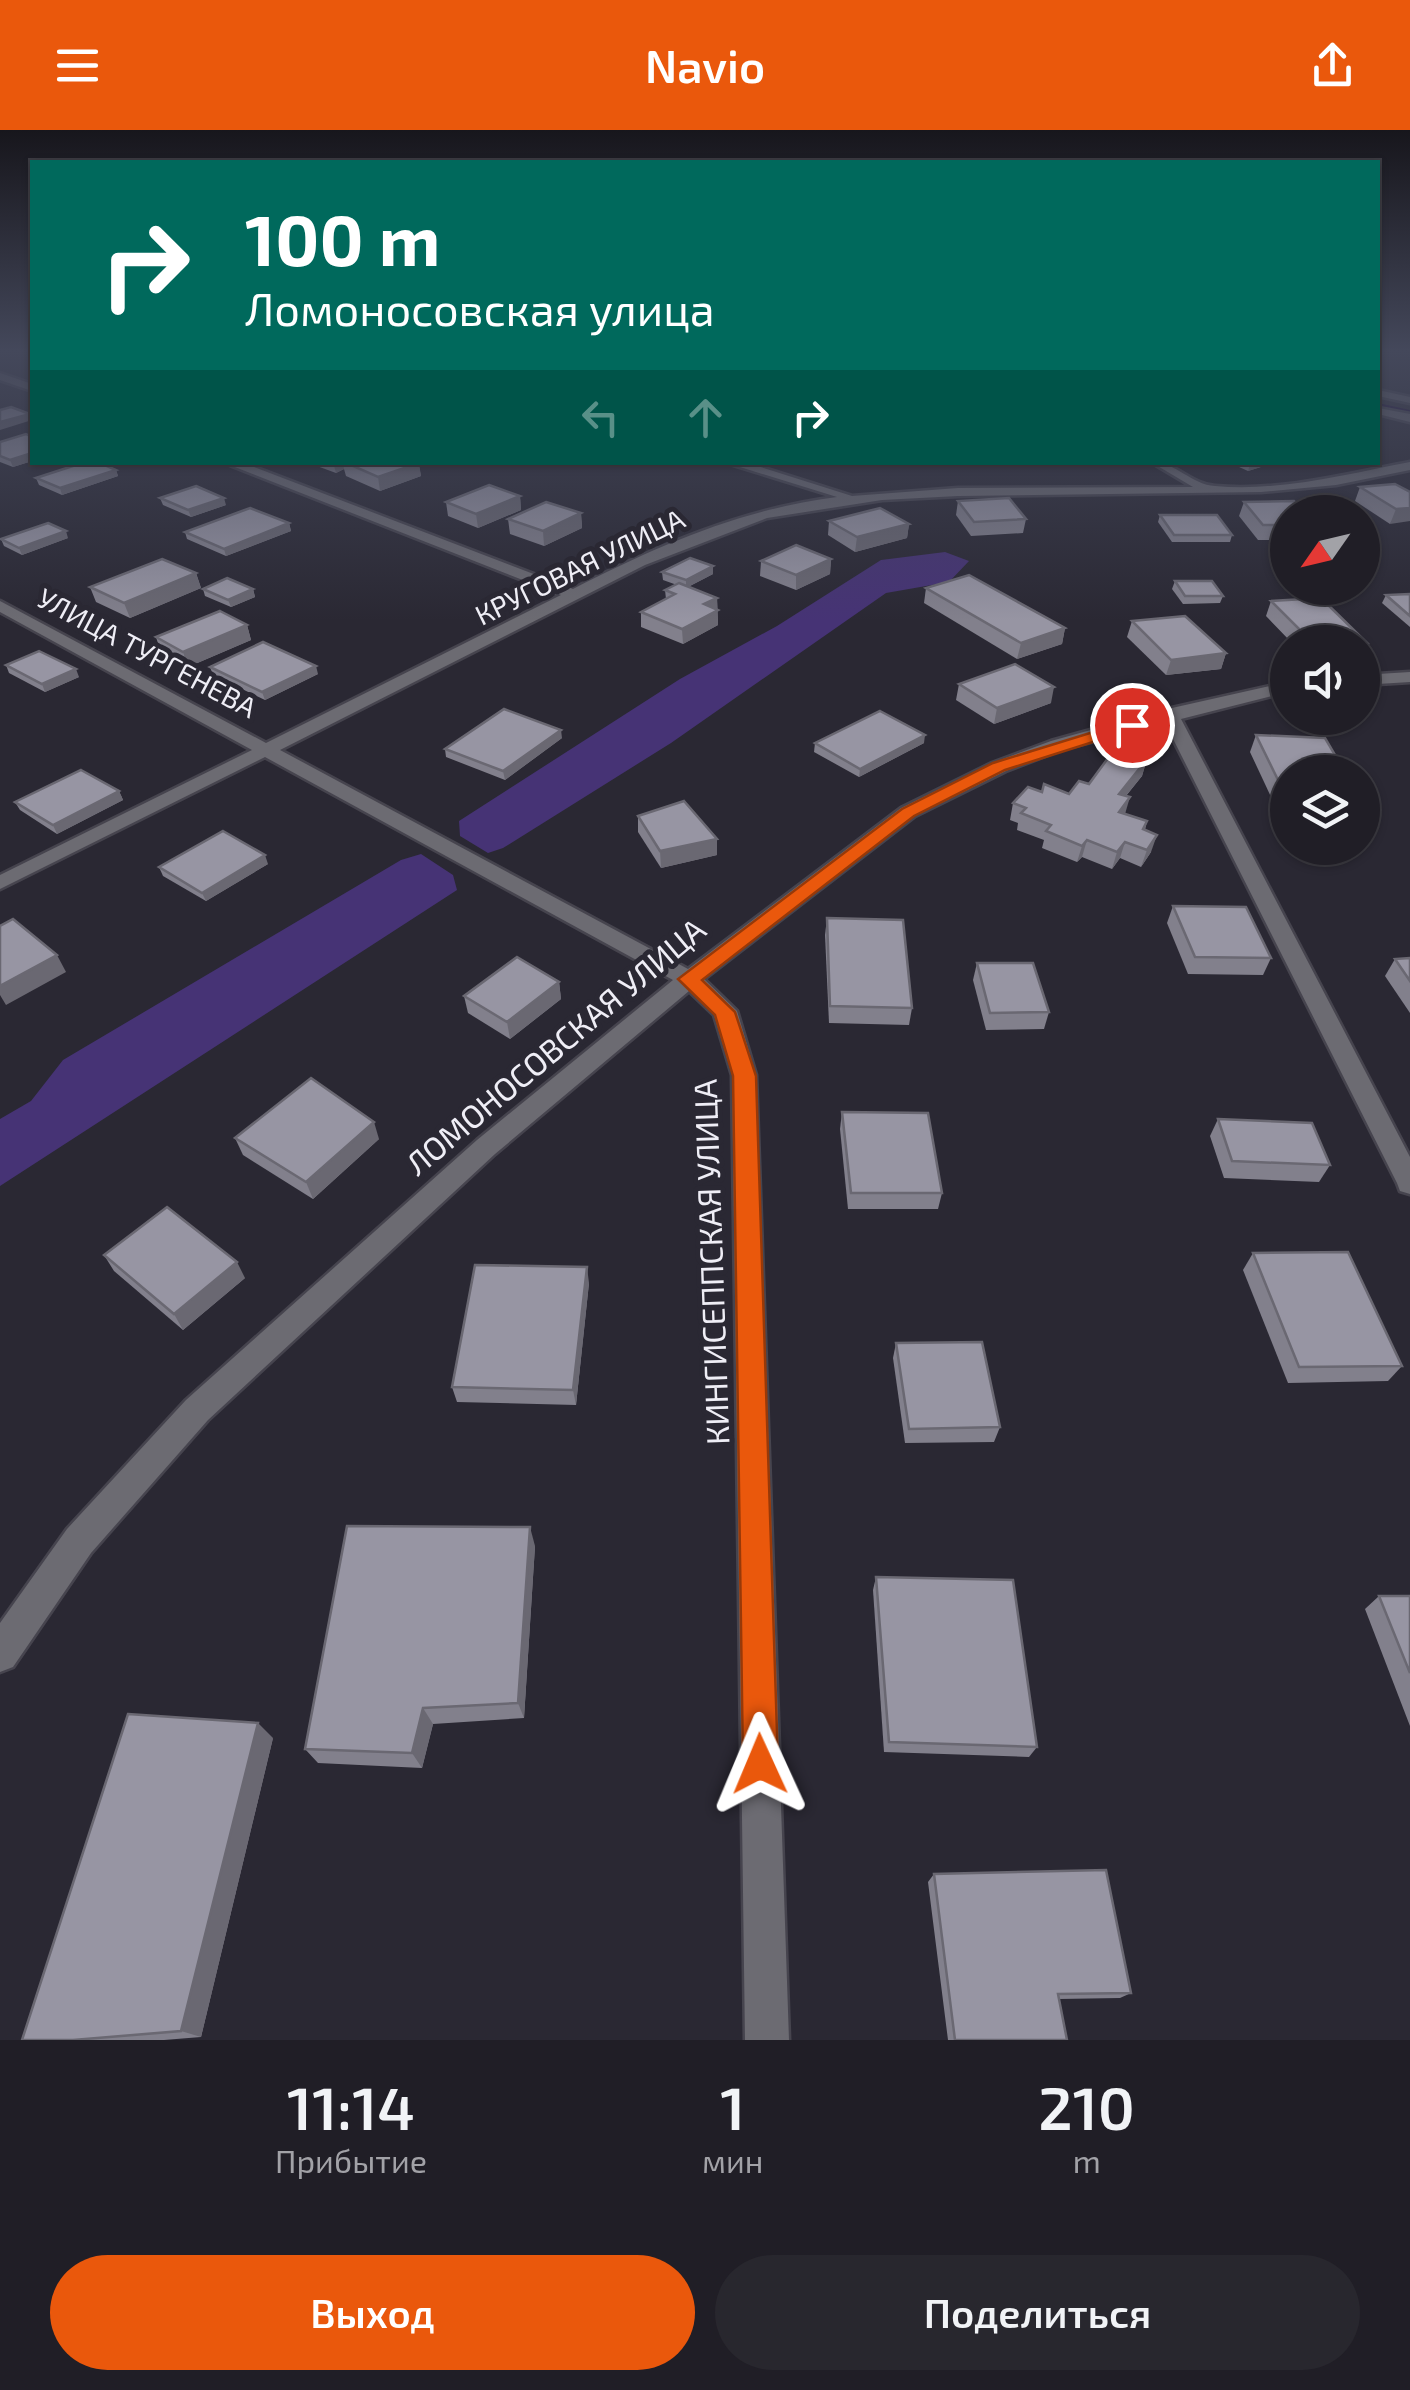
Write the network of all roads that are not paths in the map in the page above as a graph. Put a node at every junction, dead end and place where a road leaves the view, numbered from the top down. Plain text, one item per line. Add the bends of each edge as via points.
1 (236, 465) edge
2 (740, 465) edge
3 (1162, 465) edge
4 (1410, 466) edge
5 (1210, 492) junction
6 (856, 499) junction
7 (576, 594) junction
8 (0, 606) edge
9 (1410, 678) edge
10 (1380, 679) edge
11 (1270, 691) edge
12 (1169, 714) junction
13 (269, 748) junction
14 (0, 883) edge
15 (689, 979) junction
16 (1410, 1183) edge
17 (0, 1654) edge
18 (766, 2040) edge

1 - 7 street
2 - 6 street
3 - 5 street
4 - 5 street, КРУГОВАЯ УЛИЦА via 1347,480
5 - 6 street, КРУГОВАЯ УЛИЦА via 1013,489
6 - 7 street, КРУГОВАЯ УЛИЦА via 804,506 680,542
7 - 13 street, КРУГОВАЯ УЛИЦА
8 - 13 street, УЛИЦА ТУРГЕНЕВА
9 - 10 street
11 - 12 street, ЛОМОНОСОВСКАЯ УЛИЦА
12 - 15 street, ЛОМОНОСОВСКАЯ УЛИЦА via 999,767 908,812
12 - 16 street
13 - 14 street, КРУГОВАЯ УЛИЦА
13 - 15 street, КИНГИСЕППСКАЯ УЛИЦА
15 - 17 street, ЛОМОНОСОВСКАЯ УЛИЦА via 429,1196 197,1410 80,1541
15 - 18 street, КИНГИСЕППСКАЯ УЛИЦА via 725,1012 744,1076

